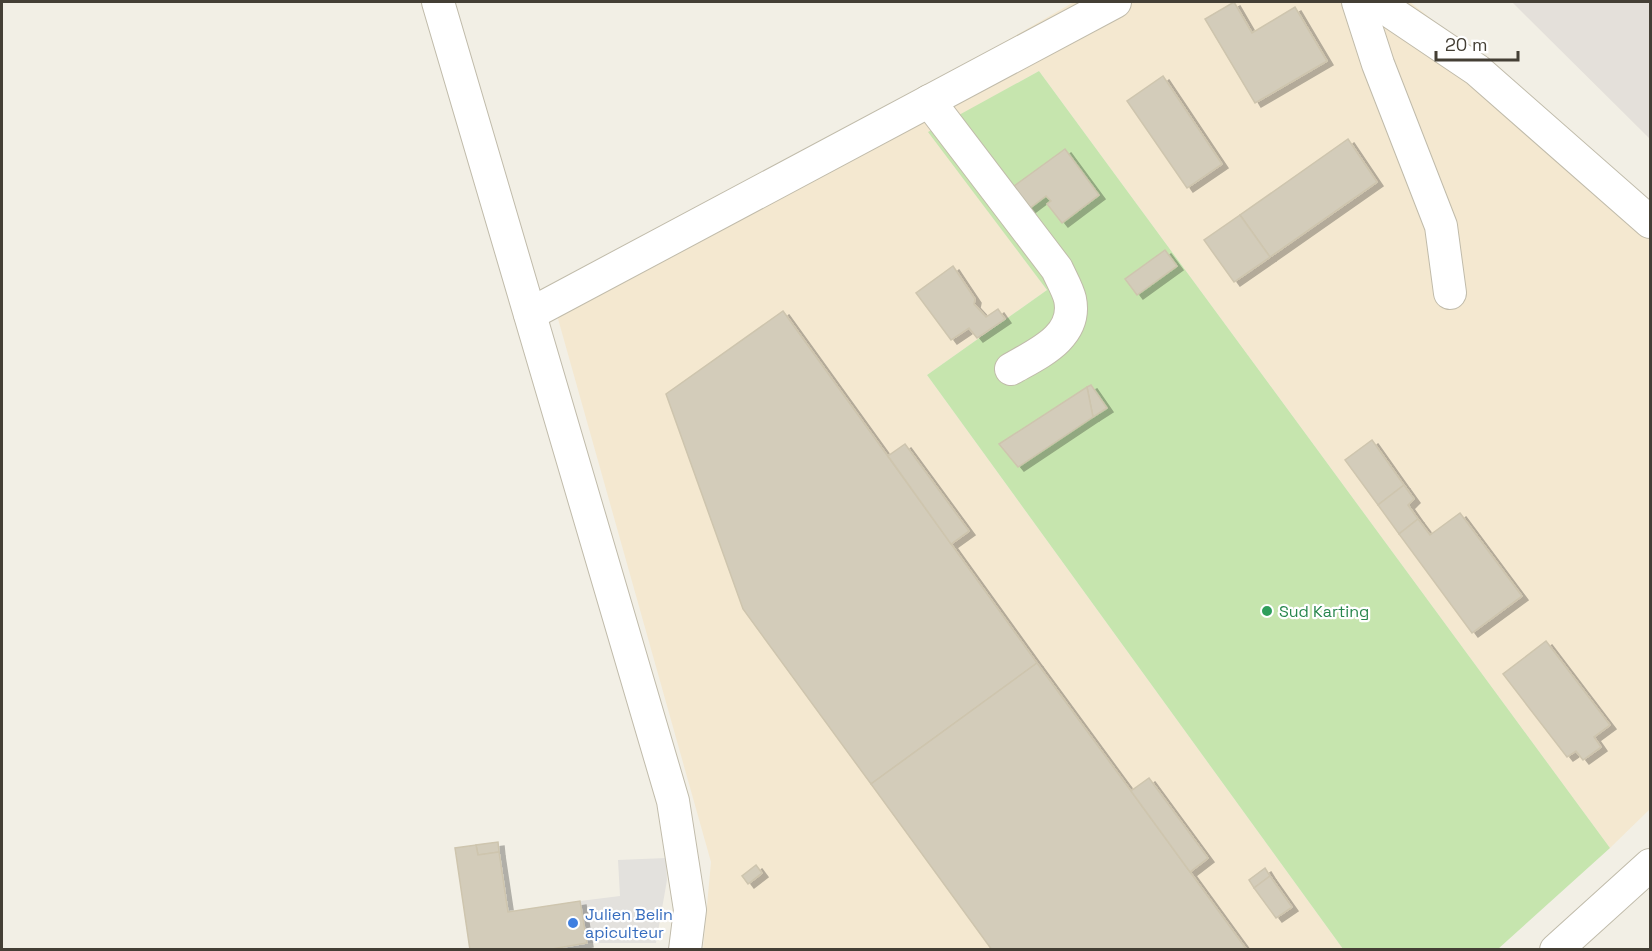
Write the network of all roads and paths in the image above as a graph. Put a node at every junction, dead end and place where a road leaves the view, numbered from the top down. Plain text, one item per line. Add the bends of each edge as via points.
1 (438, 2) edge
2 (1115, 2) edge
3 (1358, 2) edge
4 (1376, 2) edge
5 (929, 101) junction
6 (1650, 222) edge
7 (1450, 292) dead end
8 (530, 314) junction
9 (1011, 369) dead end
10 (1650, 864) edge
11 (686, 950) edge
12 (1556, 950) edge

1 - 8 street
2 - 5 street
3 - 7 street via 1441,226
4 - 6 street via 1477,70
5 - 8 street
5 - 9 street via 1057,269 1071,300 1069,324 1049,348
8 - 11 street via 673,801 690,910
10 - 12 street

